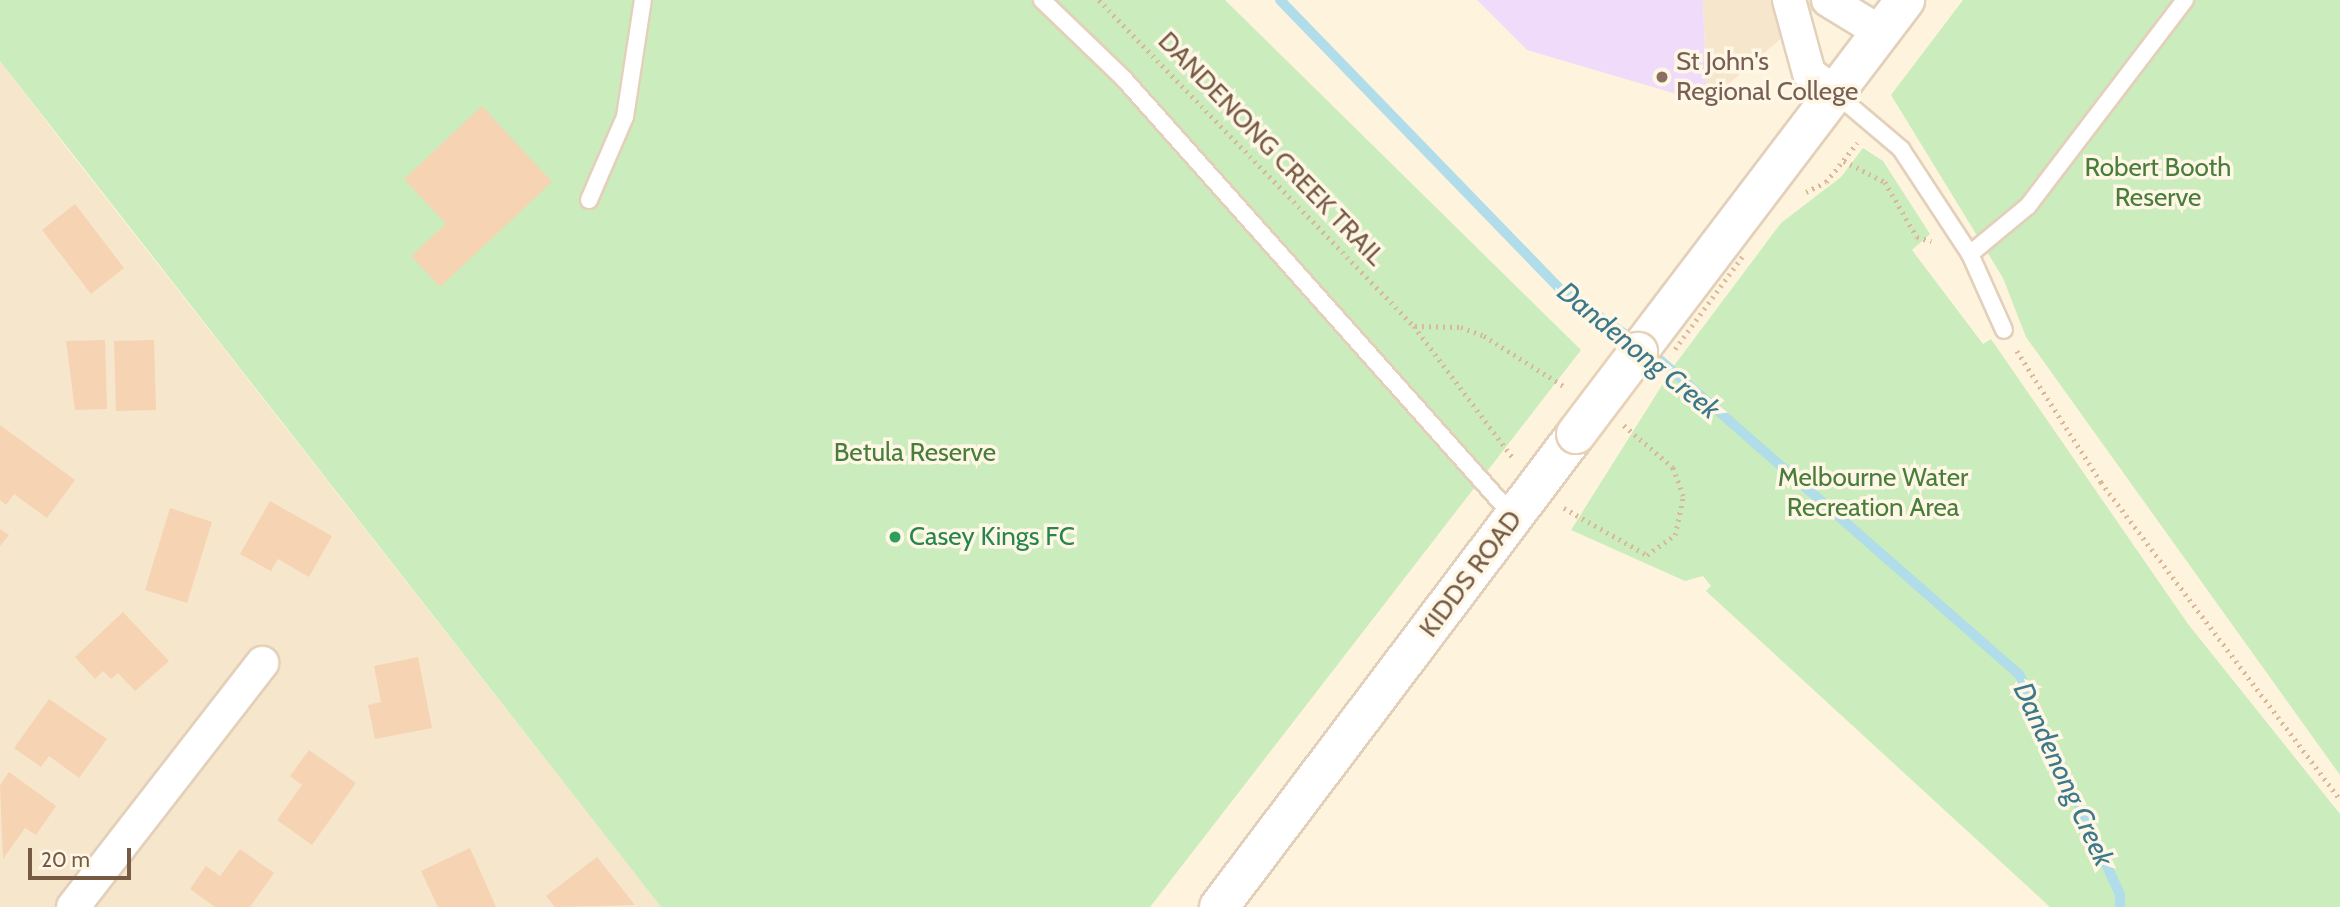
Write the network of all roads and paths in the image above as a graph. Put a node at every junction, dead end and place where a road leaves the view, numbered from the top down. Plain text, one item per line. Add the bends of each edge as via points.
1 (643, 0) edge
2 (1042, 0) edge
3 (1099, 0) edge
4 (1789, 0) edge
5 (1828, 0) edge
6 (1905, 0) edge
7 (2185, 0) edge
8 (1881, 32) junction
9 (1835, 93) junction
10 (1844, 160) dead end
11 (589, 200) dead end
12 (1969, 254) junction
13 (2004, 330) joint
14 (1541, 483) junction
15 (1514, 517) junction
16 (262, 663) dead end
17 (2340, 799) edge
18 (73, 907) edge
19 (1219, 907) edge

1 - 11 lane via 625,117
2 - 15 lane via 1124,79
3 - 14 path, DANDENONG CREEK TRAIL via 1414,326 1515,461
4 - 9 street via 1809,73
5 - 8 street
6 - 8 main road, KIDDS ROAD
7 - 12 lane via 2028,206
8 - 9 main road, KIDDS ROAD
9 - 12 lane via 1901,149
9 - 14 main road, KIDDS ROAD, bridge
10 - 12 path via 1885,182 1917,237
12 - 13 lane
13 - 17 path via 2101,482
14 - 15 main road, KIDDS ROAD
15 - 19 main road, KIDDS ROAD
16 - 18 street

